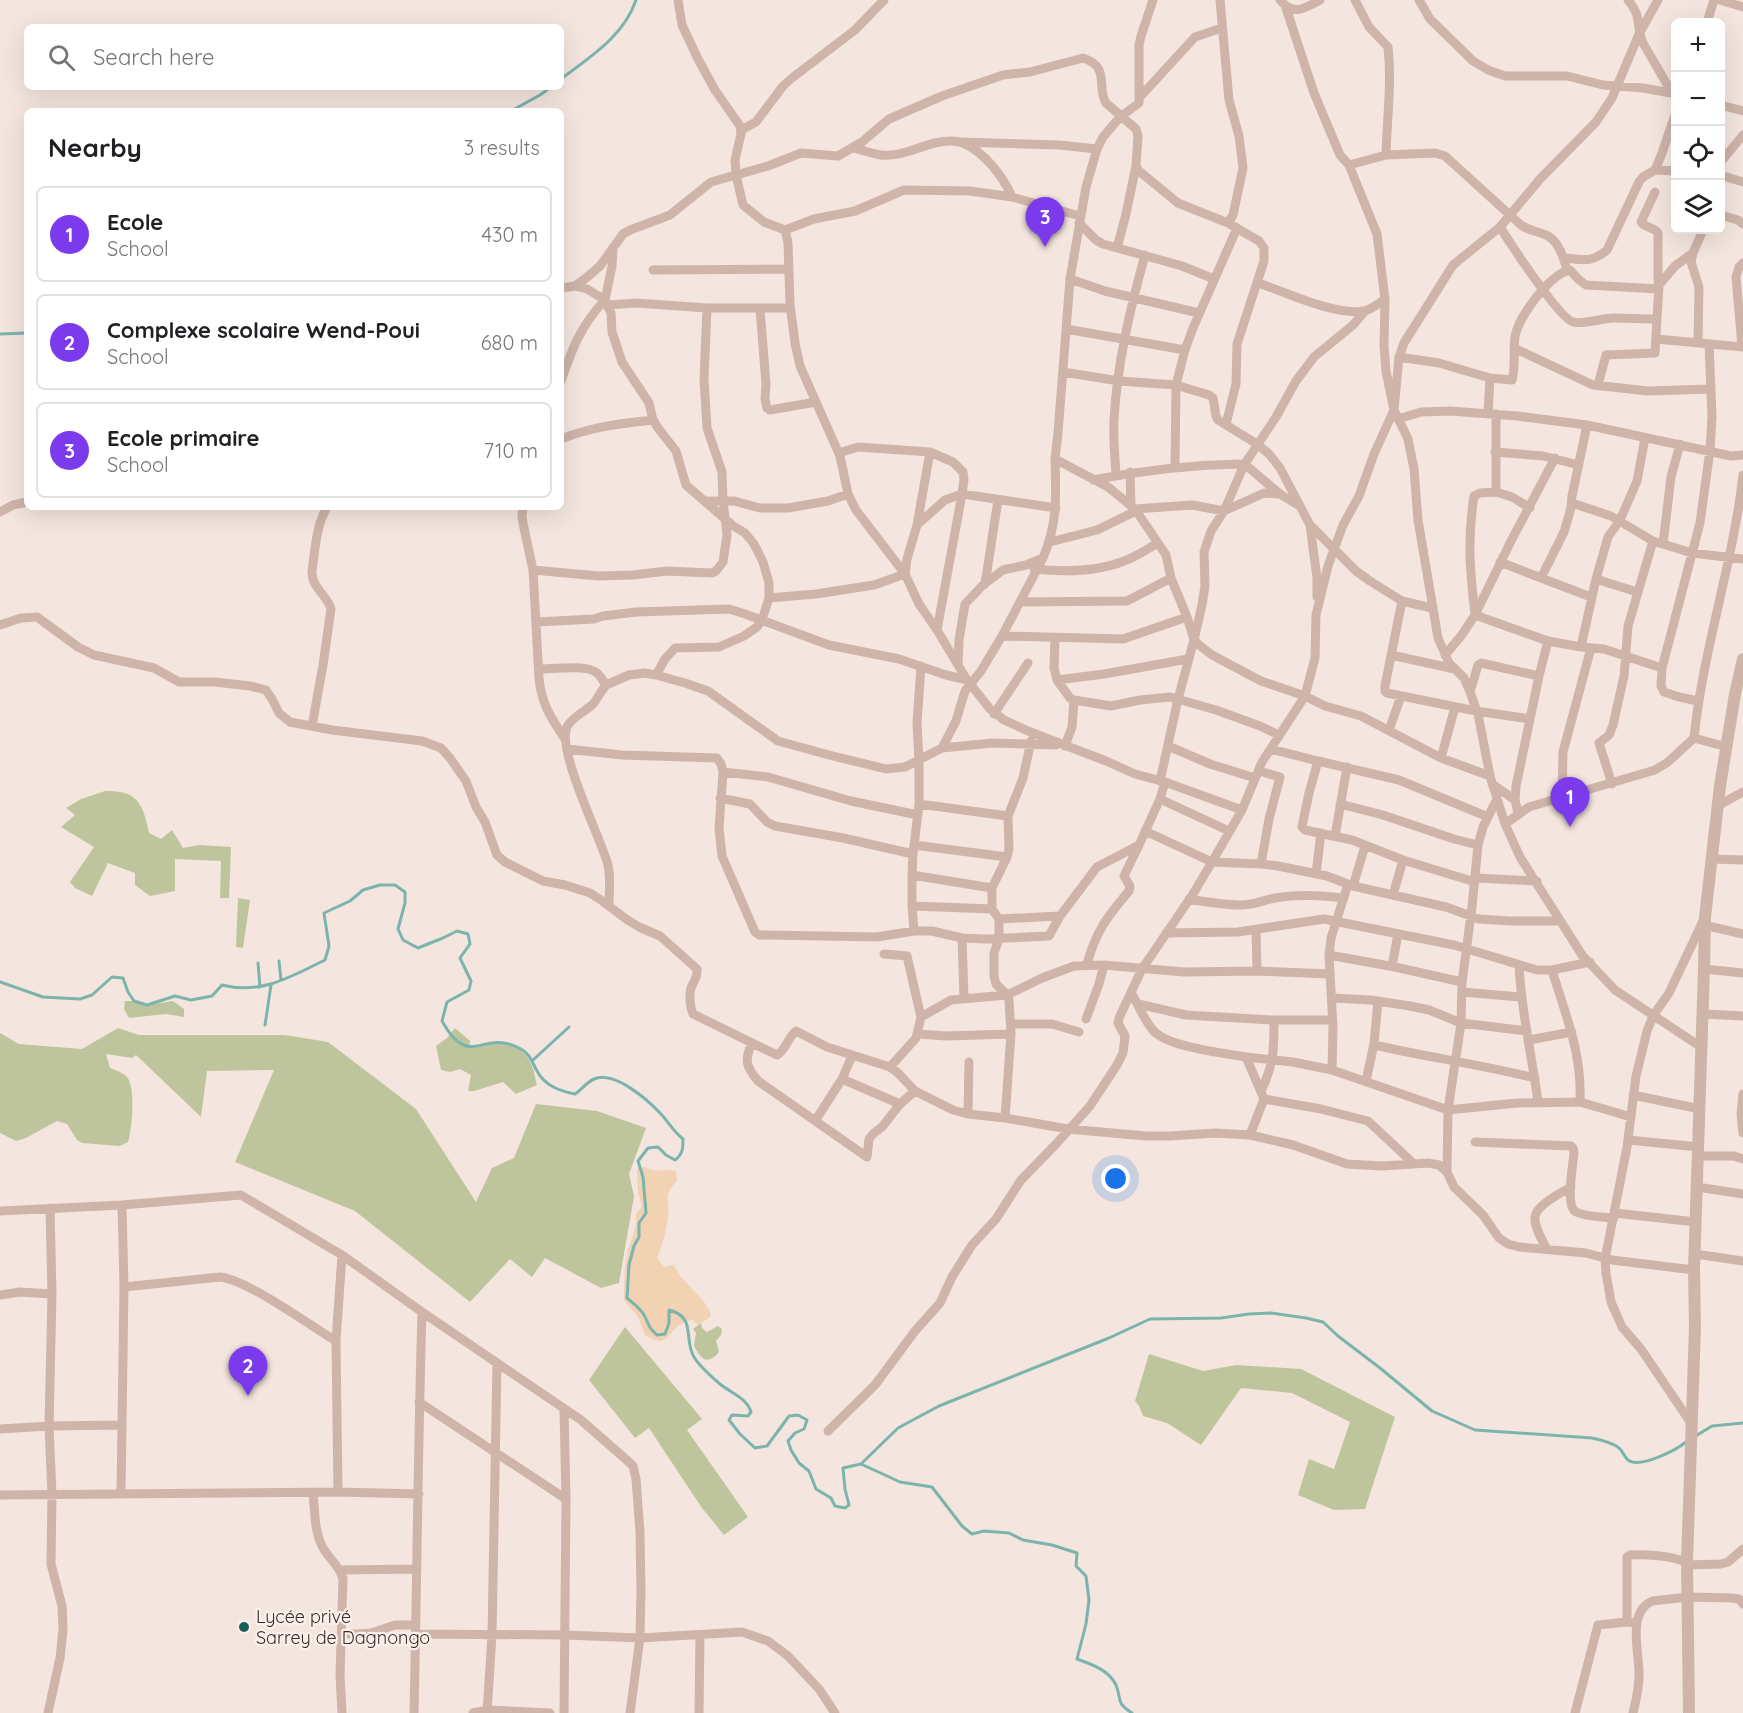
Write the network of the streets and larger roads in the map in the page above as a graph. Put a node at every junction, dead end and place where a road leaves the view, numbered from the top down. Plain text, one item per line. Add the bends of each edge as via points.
1 (884, 0) edge
2 (1153, 0) edge
3 (1220, 0) edge
4 (1320, 0) edge
5 (1355, 0) edge
6 (1419, 0) edge
7 (1628, 0) edge
8 (1658, 0) edge
9 (1714, 0) edge
10 (1720, 0) edge
11 (679, 2) edge
12 (1283, 4) edge
13 (1743, 6) edge
14 (1708, 18) edge
15 (1222, 28) junction
16 (1639, 34) junction
17 (1617, 86) junction
18 (1671, 89) edge
19 (1671, 93) edge
20 (1139, 98) junction
21 (1725, 106) edge
22 (1743, 111) edge
23 (1120, 117) junction
24 (741, 130) junction
25 (1741, 140) edge
26 (961, 142) junction
27 (1671, 142) edge
28 (854, 148) junction
29 (1096, 149) junction
30 (1386, 155) junction
31 (1725, 156) edge
32 (1349, 165) junction
33 (1136, 166) junction
34 (1655, 170) junction
35 (1671, 171) edge
36 (736, 175) junction
37 (1725, 177) edge
38 (1743, 182) edge
39 (1655, 192) dead end
40 (1012, 196) junction
41 (1510, 214) junction
42 (1725, 216) edge
43 (1079, 220) junction
44 (1228, 222) junction
45 (1743, 224) edge
46 (1500, 227) junction
47 (1237, 228) junction
48 (784, 230) junction
49 (1701, 234) edge
50 (613, 248) junction
51 (1117, 248) junction
52 (1693, 253) junction
53 (1145, 255) junction
54 (1564, 258) junction
55 (1743, 263) edge
56 (788, 269) junction
57 (653, 270) dead end
58 (1568, 270) junction
59 (1070, 279) junction
60 (1214, 279) junction
61 (1258, 283) junction
62 (575, 286) junction
63 (1659, 287) junction
64 (564, 288) edge
65 (1544, 289) junction
66 (1133, 298) junction
67 (1385, 299) junction
68 (606, 302) junction
69 (707, 308) junction
70 (790, 308) junction
71 (760, 309) junction
72 (1365, 311) junction
73 (1199, 313) junction
74 (1656, 319) junction
75 (1066, 329) junction
76 (1125, 339) junction
77 (1656, 339) junction
78 (1698, 343) junction
79 (1708, 344) junction
80 (1742, 346) edge
81 (1515, 348) junction
82 (1185, 350) junction
83 (1399, 357) junction
84 (1063, 372) junction
85 (564, 373) edge
86 (1490, 378) junction
87 (1119, 381) junction
88 (1176, 384) junction
89 (1598, 385) junction
90 (1710, 389) junction
91 (816, 402) junction
92 (1492, 414) junction
93 (1396, 415) junction
94 (653, 420) junction
95 (1226, 424) junction
96 (1587, 424) junction
97 (564, 438) edge
98 (1645, 438) junction
99 (1257, 444) junction
100 (1680, 444) junction
101 (1710, 450) junction
102 (930, 452) junction
103 (1495, 452) junction
104 (839, 453) junction
105 (1743, 455) edge
106 (1555, 458) junction
107 (1055, 459) junction
108 (1244, 465) junction
109 (1579, 465) junction
110 (1175, 466) junction
111 (1130, 472) junction
112 (1116, 475) junction
113 (1743, 475) edge
114 (1093, 480) junction
115 (1496, 492) junction
116 (848, 494) junction
117 (962, 494) junction
118 (1280, 494) junction
119 (998, 500) junction
120 (706, 501) junction
121 (723, 501) junction
122 (24, 503) edge
123 (1572, 503) junction
124 (1300, 507) junction
125 (1056, 508) junction
126 (1134, 508) junction
127 (1530, 508) junction
128 (325, 510) edge
129 (523, 510) edge
130 (1224, 511) junction
131 (0, 512) edge
132 (726, 520) junction
133 (1620, 520) junction
134 (916, 525) junction
135 (1310, 525) junction
136 (1653, 541) junction
137 (1050, 542) junction
138 (1158, 543) junction
139 (1663, 544) junction
140 (1334, 549) junction
141 (1692, 553) junction
142 (1730, 557) junction
143 (1043, 558) junction
144 (1743, 559) edge
145 (1500, 562) junction
146 (1016, 568) junction
147 (533, 570) junction
148 (1037, 570) junction
149 (905, 574) junction
150 (1171, 578) junction
151 (1541, 578) junction
152 (1596, 579) junction
153 (985, 584) junction
154 (1637, 592) junction
155 (1591, 597) junction
156 (769, 598) junction
157 (1402, 601) junction
158 (1021, 602) junction
159 (1432, 608) junction
160 (1316, 615) junction
161 (1475, 615) junction
162 (1187, 617) junction
163 (762, 620) junction
164 (536, 622) junction
165 (0, 625) edge
166 (937, 630) junction
167 (1002, 636) junction
168 (1055, 638) junction
169 (1194, 640) junction
170 (1548, 641) junction
171 (1586, 648) junction
172 (1391, 655) junction
173 (1444, 655) junction
174 (1625, 655) junction
175 (1188, 659) junction
176 (1743, 659) edge
177 (1028, 663) dead end
178 (958, 665) junction
179 (921, 666) junction
180 (1662, 668) junction
181 (539, 669) junction
182 (1455, 669) junction
183 (656, 675) junction
184 (1539, 676) junction
185 (1057, 680) junction
186 (969, 682) junction
187 (606, 685) junction
188 (1470, 692) junction
189 (1305, 696) junction
190 (1401, 696) junction
191 (1178, 699) junction
192 (1074, 700) junction
193 (1698, 701) junction
194 (1455, 707) junction
195 (1476, 711) junction
196 (994, 714) junction
197 (1530, 719) junction
198 (312, 726) junction
199 (1389, 730) junction
200 (1034, 733) junction
201 (1279, 735) junction
202 (1694, 738) junction
203 (566, 744) junction
204 (1030, 745) junction
205 (1064, 745) junction
206 (1168, 746) junction
207 (1727, 747) junction
208 (942, 748) junction
209 (1271, 749) junction
210 (1441, 758) junction
211 (920, 761) junction
212 (1318, 761) junction
213 (1347, 767) junction
214 (723, 772) junction
215 (1257, 774) junction
216 (1491, 780) junction
217 (1163, 781) junction
218 (1612, 784) junction
219 (1743, 792) edge
220 (1562, 797) junction
221 (720, 798) junction
222 (1160, 799) junction
223 (1497, 799) junction
224 (1515, 800) junction
225 (919, 804) junction
226 (1340, 804) junction
227 (1719, 805) junction
228 (1242, 810) junction
229 (1518, 813) junction
230 (918, 815) junction
231 (1008, 816) junction
232 (1488, 817) junction
233 (1505, 824) junction
234 (1145, 831) junction
235 (1229, 831) junction
236 (1321, 833) junction
237 (1335, 836) junction
238 (1139, 845) junction
239 (1478, 845) junction
240 (1365, 846) junction
241 (913, 849) junction
242 (1007, 857) junction
243 (1713, 859) junction
244 (1403, 860) junction
245 (1743, 860) edge
246 (1212, 862) junction
247 (1261, 864) junction
248 (1316, 874) junction
249 (912, 875) junction
250 (1475, 880) junction
251 (1537, 881) junction
252 (1351, 885) junction
253 (992, 888) junction
254 (1393, 895) junction
255 (1190, 898) junction
256 (1344, 898) junction
257 (609, 906) junction
258 (912, 906) junction
259 (992, 909) junction
260 (1471, 915) junction
261 (1060, 916) junction
262 (999, 920) junction
263 (1559, 921) junction
264 (1705, 921) junction
265 (1336, 922) junction
266 (1256, 930) junction
267 (914, 931) junction
268 (1166, 933) junction
269 (1398, 934) junction
270 (1743, 934) edge
271 (962, 938) junction
272 (999, 939) junction
273 (1467, 949) junction
274 (884, 954) dead end
275 (1329, 955) junction
276 (1590, 962) junction
277 (1087, 964) junction
278 (1104, 965) junction
279 (1519, 965) junction
280 (1392, 966) junction
281 (1142, 969) junction
282 (1704, 969) junction
283 (1552, 970) junction
284 (1257, 971) junction
285 (1743, 973) edge
286 (1329, 974) junction
287 (1462, 982) junction
288 (1131, 992) junction
289 (1462, 992) junction
290 (1007, 995) junction
291 (1520, 997) junction
292 (964, 998) junction
293 (1332, 998) junction
294 (1378, 1001) junction
295 (1138, 1004) junction
296 (1703, 1014) junction
297 (1653, 1016) junction
298 (1743, 1016) edge
299 (921, 1017) junction
300 (1086, 1019) dead end
301 (1274, 1020) junction
302 (1332, 1020) junction
303 (1461, 1023) junction
304 (1011, 1029) junction
305 (1079, 1032) dead end
306 (1572, 1032) junction
307 (918, 1034) junction
308 (1528, 1036) junction
309 (752, 1043) junction
310 (1374, 1045) junction
311 (1701, 1047) junction
312 (852, 1056) junction
313 (1246, 1057) junction
314 (1272, 1060) junction
315 (969, 1062) dead end
316 (1456, 1062) junction
317 (890, 1067) junction
318 (1332, 1070) junction
319 (1535, 1078) junction
320 (842, 1079) junction
321 (1366, 1081) junction
322 (915, 1091) junction
323 (1743, 1094) edge
324 (1262, 1095) junction
325 (1633, 1095) junction
326 (1538, 1102) junction
327 (1580, 1102) junction
328 (900, 1104) junction
329 (1700, 1109) junction
330 (1448, 1110) junction
331 (968, 1114) junction
332 (1631, 1117) junction
333 (1005, 1118) junction
334 (815, 1121) junction
335 (1068, 1129) junction
336 (1743, 1132) edge
337 (1250, 1135) junction
338 (1628, 1140) junction
339 (1475, 1142) dead end
340 (1699, 1151) junction
341 (1743, 1159) edge
342 (1414, 1164) junction
343 (1447, 1172) junction
344 (1571, 1187) junction
345 (1697, 1187) junction
346 (1743, 1194) edge
347 (122, 1205) junction
348 (50, 1208) junction
349 (0, 1210) edge
350 (1614, 1216) junction
351 (1696, 1222) junction
352 (1546, 1249) junction
353 (1695, 1254) junction
354 (342, 1255) junction
355 (1605, 1259) junction
356 (1743, 1261) edge
357 (1694, 1270) junction
358 (124, 1287) junction
359 (52, 1294) junction
360 (0, 1295) edge
361 (422, 1311) junction
362 (336, 1341) junction
363 (497, 1364) junction
364 (419, 1402) junction
365 (564, 1409) junction
366 (1691, 1423) junction
367 (122, 1425) junction
368 (49, 1426) junction
369 (0, 1429) edge
370 (828, 1431) dead end
371 (494, 1452) junction
372 (338, 1492) junction
373 (121, 1493) junction
374 (313, 1493) junction
375 (52, 1494) junction
376 (419, 1494) junction
377 (0, 1495) edge
378 (566, 1499) junction
379 (1743, 1549) edge
380 (1687, 1564) junction
381 (417, 1569) junction
382 (340, 1570) junction
383 (1688, 1597) junction
384 (1743, 1604) edge
385 (1632, 1623) junction
386 (416, 1629) junction
387 (342, 1634) junction
388 (492, 1635) junction
389 (565, 1635) junction
390 (700, 1635) junction
391 (640, 1638) junction
392 (487, 1711) edge
393 (48, 1713) edge
394 (342, 1713) edge
395 (414, 1713) edge
396 (473, 1713) edge
397 (550, 1713) edge
398 (564, 1713) edge
399 (630, 1713) edge
400 (699, 1713) edge
401 (835, 1713) edge
402 (1575, 1713) edge
403 (1633, 1713) edge
404 (1689, 1713) edge

1 - 24 street via 855,30 788,82 756,122
2 - 20 street via 1139,45
3 - 15 street
4 - 12 street via 1298,10
5 - 30 street via 1369,27 1388,46
6 - 17 street via 1430,19 1473,61 1488,70 1505,76 1567,76
7 - 16 street via 1636,9
8 - 16 street
9 - 14 street
10 - 13 street
11 - 24 street via 682,26
12 - 32 street via 1314,93 1340,156
15 - 20 street via 1195,37
15 - 44 street via 1229,100 1243,168
16 - 17 street
16 - 18 street
17 - 19 street
17 - 41 street via 1596,122
20 - 23 street via 1139,103
21 - 22 street
23 - 28 street via 1103,99 1102,76 1091,60 1083,58 1003,75 942,96 889,119
23 - 29 street
23 - 33 street via 1136,129
24 - 36 street
25 - 31 street
26 - 28 street via 944,141 889,155
26 - 29 street
26 - 40 street via 998,172
27 - 34 street
28 - 36 street via 838,156 801,153
29 - 43 street
30 - 32 street
30 - 41 street via 1445,156
32 - 67 street via 1377,234
33 - 44 street via 1178,203
33 - 51 street
34 - 35 street
34 - 54 street via 1639,182 1607,250 1591,260
36 - 48 street via 743,205 764,222
36 - 50 street via 711,182 669,215 630,230
37 - 38 street
39 - 63 street via 1641,222 1658,233
40 - 43 street
40 - 48 street via 904,190 855,211
41 - 46 street
41 - 54 street via 1528,229 1552,238
42 - 45 street
43 - 51 street via 1096,240
43 - 59 street
44 - 47 street
46 - 65 street
46 - 83 street via 1452,265
47 - 60 street
47 - 61 street via 1264,248
48 - 56 street
49 - 52 street
50 - 62 street via 600,266
50 - 68 street
51 - 53 street
52 - 63 street via 1675,266
52 - 78 street via 1700,298
53 - 60 street
53 - 66 street
54 - 58 street
55 - 80 street via 1736,277
56 - 57 street
56 - 70 street
58 - 63 street via 1586,285
58 - 65 street
59 - 66 street
59 - 75 street
60 - 73 street
61 - 72 street via 1333,308
61 - 95 street via 1237,344 1236,384
62 - 64 street
62 - 68 street
63 - 74 street
65 - 74 street via 1559,312 1572,322
65 - 81 street via 1521,319
66 - 73 street
66 - 76 street
67 - 72 street
67 - 93 street via 1386,372
68 - 69 street
68 - 85 street via 590,316 578,336
68 - 94 street via 622,362 651,405
69 - 71 street
69 - 121 street via 707,428 722,472
70 - 71 street
70 - 91 street via 801,366
71 - 91 street via 767,408
72 - 99 street via 1314,357
73 - 82 street
74 - 77 street
75 - 76 street
75 - 84 street
76 - 82 street
76 - 87 street
77 - 78 street
77 - 89 street via 1655,354 1605,356
78 - 79 street
79 - 80 street
79 - 90 street
81 - 86 street via 1512,380
81 - 89 street
82 - 88 street
83 - 86 street via 1439,363
83 - 93 street
84 - 87 street
84 - 107 street
86 - 92 street
87 - 88 street
87 - 112 street via 1114,421
88 - 95 street via 1213,398 1218,420
88 - 110 street
89 - 90 street via 1648,391
90 - 101 street
91 - 104 street
92 - 93 street via 1450,411
92 - 96 street
92 - 103 street
93 - 140 street via 1374,454
93 - 159 street via 1408,439 1414,469
94 - 97 street via 581,431
94 - 120 street via 676,451 686,485
95 - 99 street
96 - 98 street
96 - 109 street
98 - 100 street
98 - 133 street via 1637,481
99 - 108 street
99 - 124 street via 1280,468
100 - 101 street
100 - 139 street via 1671,477
101 - 105 street
101 - 141 street
102 - 104 street via 858,447
102 - 117 street via 953,462 963,472
102 - 134 street
103 - 106 street
103 - 115 street
104 - 116 street
106 - 109 street
106 - 127 street
107 - 114 street
107 - 125 street
108 - 110 street
108 - 118 street
108 - 130 street
109 - 123 street
110 - 111 street
111 - 112 street
111 - 126 street
112 - 114 street
113 - 142 street
114 - 126 street
115 - 127 street
115 - 161 street via 1475,494 1469,524
116 - 121 street via 788,508
116 - 149 street
117 - 119 street
117 - 134 street via 945,500
117 - 166 street
118 - 124 street
118 - 130 street via 1264,493
119 - 125 street
119 - 153 street
120 - 121 street
120 - 132 street
121 - 132 street
122 - 131 street
123 - 133 street
123 - 151 street via 1564,532
124 - 135 street
125 - 137 street
126 - 130 street via 1191,505
126 - 137 street via 1097,530
126 - 138 street
127 - 145 street
128 - 198 street via 311,578 331,609
129 - 147 street
130 - 169 street via 1206,542 1205,586
132 - 147 street via 723,562 712,573 667,571 598,576
132 - 156 street via 754,544 769,583
133 - 136 street
133 - 152 street via 1608,537
134 - 149 street
135 - 140 street
135 - 160 street via 1317,578
136 - 139 street
136 - 154 street
137 - 143 street
138 - 148 street via 1113,565
138 - 150 street via 1166,555
139 - 141 street
140 - 157 street via 1356,571
140 - 160 street
141 - 142 street
141 - 180 street
142 - 144 street
142 - 193 street
143 - 146 street
143 - 148 street
145 - 151 street
145 - 161 street
146 - 148 street
146 - 153 street via 1003,570
147 - 164 street
148 - 158 street
149 - 156 street via 874,585
149 - 166 street
150 - 158 street via 1127,601
150 - 162 street
151 - 155 street
152 - 154 street
152 - 155 street
153 - 178 street via 965,604
154 - 174 street
155 - 171 street
156 - 163 street
157 - 159 street
157 - 172 street
158 - 167 street
159 - 173 street
160 - 189 street via 1315,658
161 - 170 street
161 - 173 street
162 - 168 street via 1127,638
162 - 169 street
163 - 164 street via 724,609 636,612
163 - 179 street via 829,645
163 - 183 street via 744,636 723,646 675,648
164 - 181 street
165 - 198 street via 37,617 94,655 154,668 179,682 215,682 266,690 285,719
166 - 178 street
167 - 168 street
167 - 186 street via 981,671
168 - 185 street
169 - 175 street
169 - 189 street via 1261,681
170 - 171 street
170 - 184 street
171 - 174 street
171 - 220 street via 1563,752
172 - 182 street
172 - 190 street via 1385,691
173 - 182 street
174 - 180 street
174 - 218 street via 1613,725 1599,743
175 - 185 street
175 - 191 street
176 - 207 street
177 - 196 street
178 - 186 street
179 - 186 street
179 - 211 street via 917,723
180 - 193 street via 1660,686 1664,692
181 - 187 street via 592,670
181 - 203 street via 543,703
182 - 188 street
183 - 187 street via 628,675
183 - 211 street via 708,691 786,744 886,769
184 - 188 street via 1481,663
184 - 197 street
185 - 192 street
186 - 196 street
186 - 208 street
187 - 203 street via 595,702 568,724
188 - 195 street
189 - 199 street
189 - 201 street
190 - 194 street
190 - 199 street
191 - 192 street via 1111,706
191 - 201 street
191 - 206 street
192 - 205 street via 1072,727
193 - 202 street
194 - 195 street
194 - 210 street
195 - 197 street
195 - 216 street
196 - 200 street
197 - 224 street
198 - 257 street via 422,741 441,748 466,781 497,855 543,881 590,893
199 - 210 street
200 - 204 street
200 - 205 street
201 - 209 street
202 - 207 street
202 - 218 street via 1655,770
203 - 214 street via 622,755 714,757
203 - 257 street via 608,867
204 - 205 street
204 - 208 street via 993,743
204 - 231 street via 1023,778
205 - 217 street
206 - 215 street via 1210,764
206 - 217 street
207 - 227 street
208 - 211 street
209 - 212 street
209 - 215 street
210 - 216 street
211 - 225 street
212 - 213 street
212 - 236 street via 1302,827
213 - 226 street
213 - 232 street via 1399,780
214 - 221 street
214 - 230 street via 768,777
215 - 228 street
215 - 247 street via 1280,777
216 - 223 street
216 - 224 street
217 - 222 street
217 - 228 street
218 - 220 street
219 - 227 street
220 - 229 street
221 - 241 street via 750,804 776,826
221 - 267 street via 722,856 757,934 877,938
222 - 234 street
222 - 235 street
223 - 232 street
223 - 233 street
224 - 229 street
225 - 230 street
225 - 231 street
226 - 237 street
226 - 239 street
227 - 243 street
228 - 235 street
229 - 233 street
230 - 241 street
231 - 242 street
232 - 239 street
233 - 251 street
234 - 238 street
234 - 246 street
235 - 246 street
236 - 237 street
236 - 248 street
237 - 240 street
238 - 261 street via 1097,867
238 - 277 street via 1124,876 1129,891 1106,918 1092,943
239 - 250 street
240 - 244 street
240 - 252 street
241 - 242 street
241 - 249 street
242 - 253 street
243 - 245 street
243 - 264 street
244 - 250 street
244 - 254 street
246 - 247 street
246 - 255 street
247 - 248 street
248 - 252 street
249 - 253 street
249 - 258 street
250 - 251 street
250 - 260 street
251 - 263 street
252 - 254 street
252 - 256 street
253 - 259 street
254 - 260 street
255 - 256 street via 1243,905 1289,896
255 - 268 street
256 - 265 street
257 - 309 street via 660,936 697,969 690,993 693,1014
258 - 259 street
258 - 267 street
259 - 262 street
260 - 263 street via 1479,919
260 - 273 street
261 - 262 street
261 - 272 street via 1049,936
262 - 272 street
263 - 276 street
264 - 270 street
264 - 282 street
264 - 297 street
265 - 266 street via 1317,919
265 - 269 street
265 - 275 street
266 - 268 street
266 - 284 street
267 - 271 street
268 - 281 street
269 - 273 street
269 - 280 street
271 - 272 street
271 - 292 street
272 - 290 street via 994,953 994,976
273 - 279 street
273 - 287 street
274 - 299 street via 907,956
275 - 280 street
275 - 286 street
276 - 283 street
276 - 297 street via 1615,990
277 - 278 street
277 - 290 street via 1042,978
278 - 281 street
278 - 300 street
279 - 283 street
279 - 291 street
280 - 287 street
281 - 284 street
281 - 288 street
282 - 285 street
282 - 296 street
283 - 306 street
284 - 286 street
286 - 293 street
287 - 289 street
288 - 295 street
288 - 335 street via 1118,1020 1125,1036 1118,1065 1090,1106
289 - 291 street
289 - 303 street
290 - 292 street
290 - 304 street
291 - 308 street
292 - 299 street via 951,1000
293 - 294 street
293 - 302 street
294 - 303 street via 1429,1010
294 - 310 street
295 - 301 street via 1186,1015
295 - 313 street via 1152,1030 1168,1040
296 - 298 street
296 - 311 street
297 - 311 street
297 - 325 street
299 - 307 street
301 - 302 street
301 - 314 street
302 - 318 street
303 - 308 street
303 - 316 street
304 - 305 street via 1052,1024
304 - 307 street via 946,1036
304 - 333 street
306 - 308 street
306 - 327 street via 1579,1064
307 - 317 street
308 - 319 street
309 - 312 street via 777,1055 795,1031
309 - 334 street via 748,1067 758,1081
310 - 316 street
310 - 321 street
311 - 329 street
312 - 317 street
312 - 320 street
313 - 314 street
313 - 324 street
314 - 318 street
314 - 324 street
315 - 331 street
316 - 319 street
316 - 330 street
317 - 322 street
318 - 321 street
319 - 326 street
320 - 328 street
320 - 334 street
321 - 330 street
322 - 328 street
322 - 331 street
323 - 336 street
324 - 337 street
324 - 342 street via 1368,1121
325 - 329 street
325 - 332 street
326 - 327 street
326 - 330 street
327 - 332 street
328 - 334 street via 869,1139 867,1157
329 - 340 street
330 - 343 street
331 - 333 street
332 - 338 street
333 - 335 street
335 - 337 street via 1146,1136
335 - 370 street via 1021,1180 996,1219 972,1245 940,1303 875,1385
337 - 342 street via 1293,1144 1347,1164
338 - 340 street
338 - 350 street
339 - 344 street via 1571,1146
340 - 341 street
340 - 345 street
342 - 343 street via 1439,1165
343 - 352 street via 1454,1187 1499,1238 1519,1247
344 - 350 street via 1574,1211
344 - 352 street via 1536,1213 1534,1219
345 - 346 street
345 - 351 street
347 - 348 street
347 - 354 street via 241,1195
347 - 358 street
348 - 349 street
348 - 359 street
350 - 351 street
350 - 355 street
351 - 353 street
352 - 355 street
353 - 356 street
353 - 357 street
354 - 361 street
354 - 362 street
355 - 357 street
355 - 366 street via 1618,1320
357 - 366 street
358 - 362 street via 229,1278
358 - 367 street
359 - 360 street
359 - 368 street
361 - 363 street
361 - 364 street
362 - 372 street
363 - 365 street
363 - 371 street
364 - 371 street
364 - 376 street
365 - 378 street
365 - 391 street via 629,1462 634,1471 640,1532
366 - 380 street
367 - 368 street
367 - 373 street
368 - 369 street
368 - 375 street
371 - 378 street
371 - 388 street
372 - 374 street
372 - 376 street
373 - 374 street
373 - 375 street
374 - 382 street via 321,1544
375 - 377 street
375 - 393 street via 51,1564 62,1606 63,1629
376 - 381 street
378 - 389 street
379 - 380 street via 1721,1564
380 - 383 street
380 - 385 street via 1657,1555 1627,1557
381 - 382 street
381 - 386 street
382 - 387 street
383 - 384 street via 1732,1598
383 - 385 street via 1647,1603
383 - 404 street
385 - 402 street via 1600,1624 1596,1628
385 - 403 street via 1639,1678
386 - 387 street via 395,1625 371,1633
386 - 388 street
386 - 395 street
387 - 394 street
388 - 389 street
388 - 392 street
389 - 391 street
389 - 398 street
390 - 391 street
390 - 400 street
390 - 401 street via 742,1632 768,1641 819,1689
391 - 399 street
392 - 396 street
392 - 397 street

